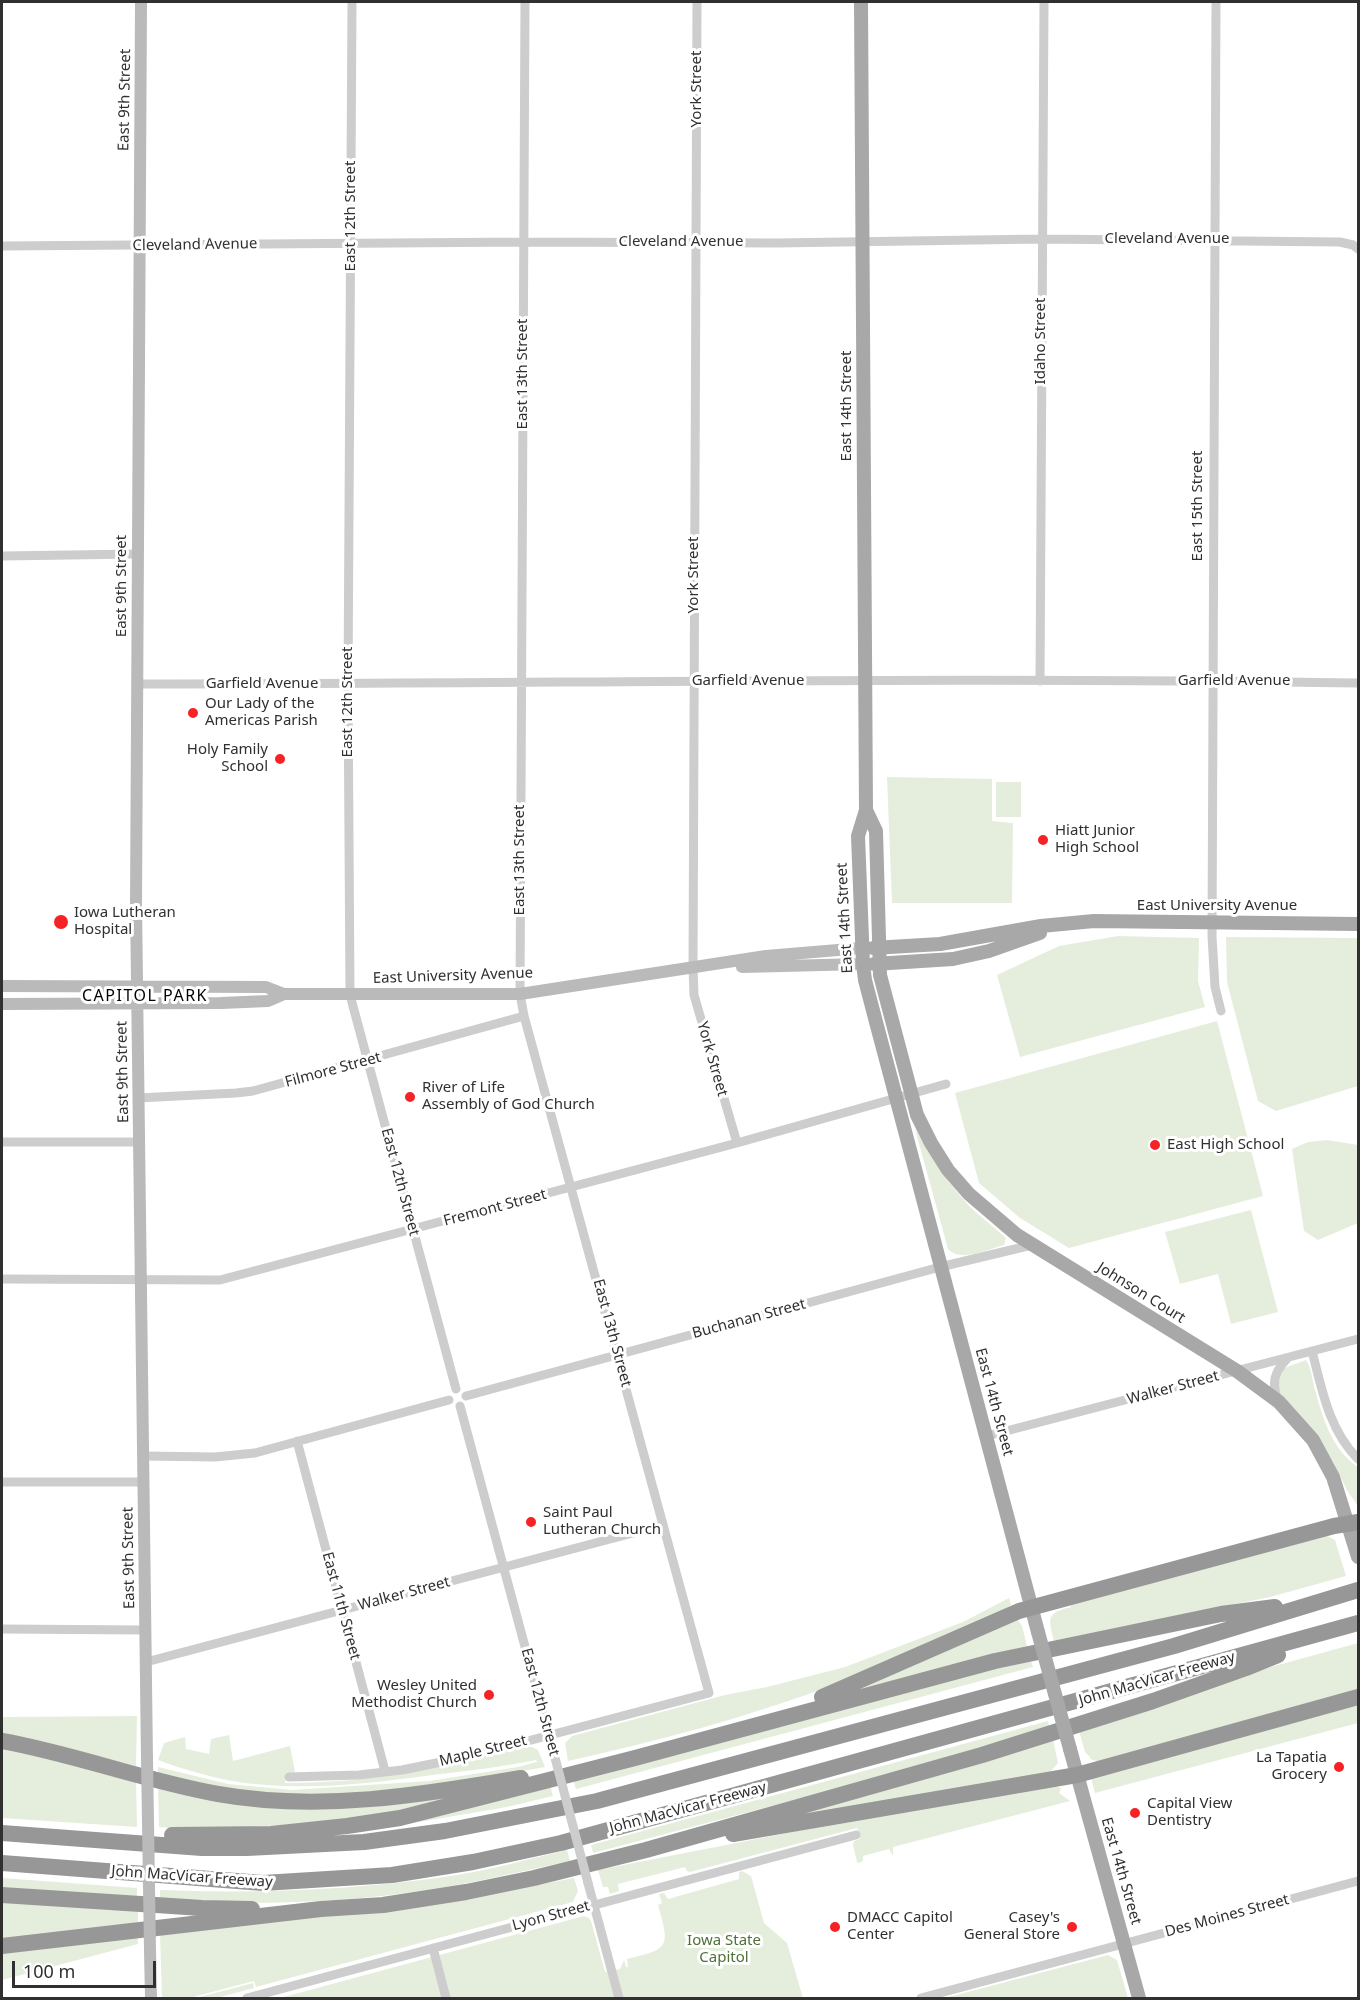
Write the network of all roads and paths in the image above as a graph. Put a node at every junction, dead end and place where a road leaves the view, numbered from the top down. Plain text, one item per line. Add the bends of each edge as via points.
1 (141, 2) edge
2 (352, 2) edge
3 (525, 2) edge
4 (697, 2) edge
5 (861, 2) edge
6 (1044, 2) edge
7 (1216, 2) edge
8 (1041, 239) junction
9 (1215, 239) junction
10 (523, 242) junction
11 (863, 242) junction
12 (351, 243) junction
13 (696, 243) junction
14 (2, 246) edge
15 (138, 246) junction
16 (1359, 249) edge
17 (137, 554) junction
18 (2, 556) edge
19 (693, 681) junction
20 (865, 681) junction
21 (1040, 681) junction
22 (1214, 681) junction
23 (521, 682) junction
24 (348, 683) junction
25 (1359, 683) edge
26 (137, 684) junction
27 (866, 810) junction
28 (1212, 921) junction
29 (1075, 924) junction
30 (1359, 924) edge
31 (862, 948) junction
32 (880, 948) junction
33 (863, 963) junction
34 (880, 963) junction
35 (693, 968) junction
36 (2, 986) edge
37 (137, 987) junction
38 (284, 994) junction
39 (520, 994) junction
40 (350, 995) junction
41 (137, 1003) junction
42 (2, 1004) edge
43 (1221, 1011) dead end
44 (524, 1016) junction
45 (367, 1061) junction
46 (946, 1084) dead end
47 (911, 1093) junction
48 (896, 1097) junction
49 (138, 1098) junction
50 (2, 1142) edge
51 (138, 1142) junction
52 (736, 1143) junction
53 (570, 1188) junction
54 (412, 1230) junction
55 (1032, 1245) junction
56 (940, 1267) junction
57 (2, 1279) edge
58 (141, 1280) junction
59 (1359, 1339) edge
60 (1312, 1351) junction
61 (618, 1354) junction
62 (1289, 1357) junction
63 (1237, 1371) junction
64 (456, 1389) junction
65 (466, 1396) junction
66 (449, 1400) junction
67 (1279, 1402) junction
68 (460, 1406) junction
69 (987, 1436) junction
70 (297, 1441) junction
71 (143, 1456) junction
72 (1359, 1459) edge
73 (2, 1482) edge
74 (143, 1482) junction
75 (1354, 1522) edge
76 (663, 1525) junction
77 (1359, 1557) edge
78 (503, 1568) junction
79 (1359, 1590) edge
80 (1319, 1602) junction
81 (1031, 1607) junction
82 (342, 1610) junction
83 (1359, 1623) edge
84 (2, 1629) edge
85 (146, 1630) junction
86 (1334, 1630) junction
87 (146, 1662) junction
88 (709, 1693) joint
89 (1359, 1697) edge
90 (723, 1734) junction
91 (548, 1735) junction
92 (2, 1741) edge
93 (635, 1758) junction
94 (385, 1771) junction
95 (1077, 1775) junction
96 (289, 1777) dead end
97 (4, 1833) edge
98 (856, 1834) dead end
99 (646, 1850) junction
100 (2, 1863) edge
101 (1359, 1881) edge
102 (2, 1895) edge
103 (594, 1905) junction
104 (321, 1910) junction
105 (1124, 1944) junction
106 (2, 1946) edge
107 (433, 1948) junction
108 (272, 1995) edge
109 (151, 1998) edge
110 (247, 1998) edge
111 (446, 1998) edge
112 (619, 1998) edge
113 (921, 1998) edge
114 (1139, 1998) edge

1 - 15 street, East 9th Street
2 - 12 street, East 12th Street
3 - 10 street, East 13th Street
4 - 13 street, York Street
5 - 11 main road, East 14th Street
6 - 8 street, Idaho Street
7 - 9 street, East 15th Street
8 - 9 street, Cleveland Avenue
8 - 11 street, Cleveland Avenue
8 - 21 street, Idaho Street
9 - 16 street, Cleveland Avenue via 1340,242
9 - 22 street, East 15th Street
10 - 12 street, Cleveland Avenue
10 - 13 street, Cleveland Avenue
10 - 23 street, East 13th Street
11 - 13 street, Cleveland Avenue
11 - 20 main road, East 14th Street
12 - 15 street, Cleveland Avenue
12 - 24 street, East 12th Street
13 - 19 street, York Street
14 - 15 street, Cleveland Avenue
15 - 17 street, East 9th Street
17 - 18 street
17 - 26 street, East 9th Street
19 - 20 street, Garfield Avenue
19 - 23 street, Garfield Avenue
19 - 35 street, York Street
20 - 21 street, Garfield Avenue
20 - 27 main road, East 14th Street
21 - 22 street, Garfield Avenue
22 - 25 street, Garfield Avenue
22 - 28 street, East 15th Street
23 - 24 street, Garfield Avenue
23 - 39 street, East 13th Street
24 - 26 street, Garfield Avenue
24 - 40 street, East 12th Street
26 - 37 street, East 9th Street
27 - 31 main road, East 14th Street via 858,836
27 - 32 main road, East 14th Street via 876,831
28 - 29 main road, East University Avenue
28 - 30 main road, East University Avenue
28 - 43 street, East 15th Street via 1215,987
29 - 32 main road, East University Avenue via 1041,926 940,944
29 - 34 main road, East University Avenue via 952,959
31 - 32 main road, East University Avenue
31 - 33 main road, East 14th Street
31 - 35 street, East University Avenue via 766,956
32 - 34 main road, East 14th Street
33 - 34 main road, East University Avenue
33 - 35 street, East University Avenue
33 - 48 main road, East 14th Street
34 - 47 main road, East 14th Street
35 - 39 street, East University Avenue
35 - 52 street, York Street via 694,995
36 - 37 street, East University Avenue
37 - 38 street, East University Avenue via 266,987
37 - 41 street, East 9th Street
38 - 40 street, East University Avenue
38 - 41 street, East University Avenue via 268,1001
39 - 40 street, East University Avenue
39 - 44 street, East 13th Street
40 - 45 street, East 12th Street
41 - 42 street, East University Avenue
41 - 49 street, East 9th Street
44 - 45 street, Filmore Street
44 - 53 street, East 13th Street
45 - 49 street, Filmore Street via 236,1094
45 - 54 street, East 12th Street
46 - 47 street, Fremont Street
47 - 48 street, Fremont Street
47 - 55 main road, Johnson Court via 917,1115 948,1170 969,1194
48 - 52 street, Fremont Street
48 - 56 main road, East 14th Street
49 - 51 street, East 9th Street
50 - 51 street
51 - 58 street, East 9th Street
52 - 53 street, Fremont Street
53 - 54 street, Fremont Street
53 - 61 street, East 13th Street
54 - 58 street, Fremont Street via 219,1281
54 - 64 street, East 12th Street
55 - 56 street, Buchanan Street
55 - 63 main road, Johnson Court
56 - 61 street, Buchanan Street
56 - 69 main road, East 14th Street
57 - 58 street, Fremont Street
58 - 71 street, East 9th Street
59 - 60 street, Walker Street
60 - 62 street, Walker Street
60 - 72 street via 1330,1418 1341,1439
61 - 65 street, Buchanan Street
61 - 76 street, East 13th Street
62 - 63 street, Walker Street
62 - 67 street via 1281,1364 1273,1383
63 - 67 main road, Johnson Court
63 - 69 street, Walker Street
64 - 65 street
64 - 66 street
65 - 68 street
66 - 68 street
66 - 70 street
67 - 75 main road, Johnson Court via 1313,1440
68 - 78 street, East 12th Street
69 - 81 main road, East 14th Street
70 - 71 street via 241,1455
70 - 82 street, East 11th Street
71 - 74 street, East 9th Street
73 - 74 street
74 - 85 street, East 9th Street
75 - 77 main road
75 - 81 highway
76 - 78 street, Walker Street
76 - 88 street, East 13th Street
78 - 82 street, Walker Street
78 - 91 street, East 12th Street
79 - 80 highway, John MacVicar Freeway
80 - 90 highway via 1221,1614 1063,1646
80 - 97 highway, John MacVicar Freeway via 1163,1649 597,1801 445,1831 364,1842 247,1848
81 - 90 highway via 850,1686
81 - 95 main road, East 14th Street, bridge
82 - 87 street, Walker Street
82 - 94 street, East 11th Street
83 - 86 highway, John MacVicar Freeway
84 - 85 street
85 - 87 street, East 9th Street
86 - 99 highway via 1246,1668 1153,1701 982,1755
86 - 100 highway, John MacVicar Freeway via 561,1843 473,1862 392,1875 263,1883
87 - 109 street, East 9th Street, bridge
88 - 91 street, Maple Street
89 - 95 highway
90 - 93 highway
91 - 94 street, Maple Street via 471,1756
91 - 103 street, East 12th Street, bridge
92 - 93 highway via 219,1794 298,1802 442,1790
93 - 97 highway via 447,1807 347,1826 207,1836
94 - 96 street, Maple Street
95 - 99 highway
95 - 105 main road, East 14th Street
98 - 103 street, Lyon Street
99 - 104 highway via 466,1892
101 - 105 street, Des Moines Street
102 - 104 highway via 202,1908
103 - 107 street, Lyon Street
103 - 112 street, East 12th Street
104 - 106 highway
105 - 113 street, Des Moines Street
105 - 114 main road, East 14th Street
107 - 108 street, Lyon Street
107 - 111 street
108 - 110 street, Lyon Street

